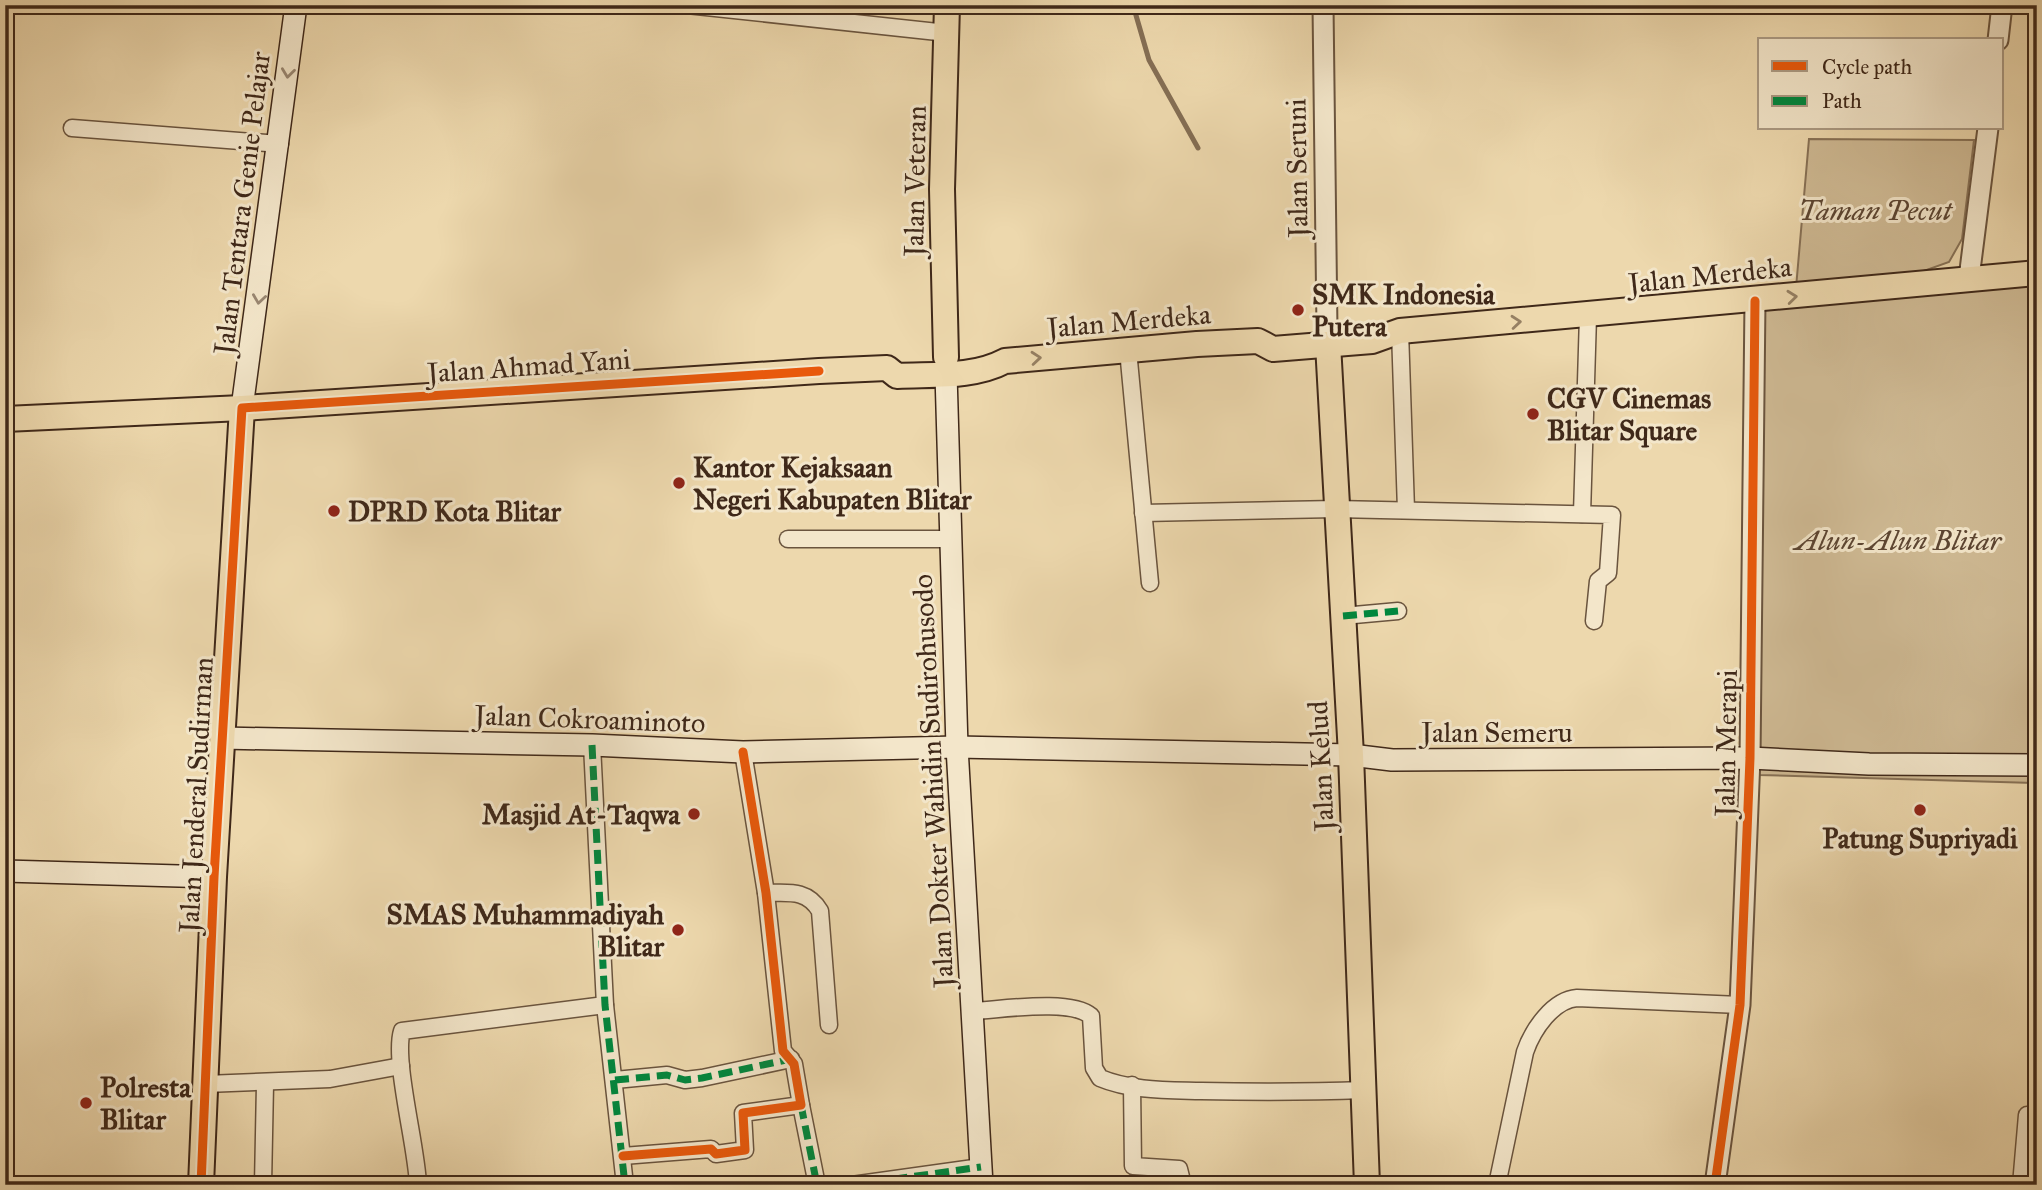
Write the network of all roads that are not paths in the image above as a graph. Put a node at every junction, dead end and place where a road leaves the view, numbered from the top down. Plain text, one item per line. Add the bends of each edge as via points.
1 (296, 5) edge
2 (687, 5) edge
3 (947, 5) edge
4 (1323, 5) edge
5 (2002, 5) edge
6 (947, 33) junction
7 (1998, 38) edge
8 (72, 128) dead end
9 (1988, 130) edge
10 (280, 144) junction
11 (2037, 273) edge
12 (1969, 278) junction
13 (1755, 300) junction
14 (1588, 316) junction
15 (1394, 332) junction
16 (1327, 337) junction
17 (1128, 350) junction
18 (946, 365) junction
19 (243, 408) junction
20 (5, 419) edge
21 (1336, 509) junction
22 (1406, 510) junction
23 (1143, 513) junction
24 (1582, 514) junction
25 (788, 539) dead end
26 (951, 539) junction
27 (1150, 583) dead end
28 (1398, 611) dead end
29 (1343, 616) junction
30 (1594, 621) dead end
31 (221, 738) junction
32 (592, 745) junction
33 (957, 747) junction
34 (743, 751) junction
35 (1352, 755) junction
36 (1750, 758) junction
37 (2037, 765) edge
38 (5, 871) edge
39 (214, 877) junction
40 (766, 893) junction
41 (605, 1005) junction
42 (1740, 1005) junction
43 (972, 1011) junction
44 (829, 1025) dead end
45 (791, 1059) junction
46 (401, 1066) junction
47 (615, 1080) junction
48 (206, 1084) junction
49 (265, 1084) junction
50 (1132, 1085) junction
51 (1364, 1090) junction
52 (801, 1105) junction
53 (2027, 1115) dead end
54 (623, 1156) junction
55 (982, 1176) edge
56 (201, 1185) edge
57 (263, 1185) edge
58 (418, 1185) edge
59 (625, 1185) edge
60 (817, 1185) edge
61 (852, 1185) edge
62 (1183, 1185) edge
63 (1367, 1185) edge
64 (1497, 1185) edge
65 (1715, 1185) edge
66 (2021, 1185) edge

1 -> 10 main road, Jalan Tentara Genie Pelajar
2 - 6 street
3 - 6 main road, Jalan Veteran
4 - 16 street, Jalan Seruni
5 - 7 street
6 - 18 main road, Jalan Veteran via 942,189
8 - 10 street
9 - 12 street
10 -> 19 main road, Jalan Tentara Genie Pelajar
11 - 12 main road, Jalan Merdeka
13 -> 12 main road, Jalan Merdeka
13 - 14 main road, Jalan Merdeka
13 - 36 street, Jalan Merapi
15 -> 14 main road, Jalan Merdeka
14 - 24 street
15 - 16 main road, Jalan Merdeka via 1372,341
15 - 22 street
16 - 17 main road, Jalan Merdeka via 1273,349 1258,341
16 - 21 main road, Jalan Kelud
18 -> 17 main road, Jalan Merdeka via 987,371 1005,360
17 - 23 street
18 - 19 main road, Jalan Ahmad Yani via 897,376 887,368
18 - 26 main road, Jalan Dokter Wahidin Sudirohusodo
19 - 20 main road, Jalan Ahmad Yani
19 - 31 main road, Jalan Jenderal Sudirman
21 - 22 street
21 - 23 street
21 - 29 main road, Jalan Kelud
22 - 24 street
23 - 27 street
24 - 30 street via 1612,515 1608,573 1598,580
25 - 26 street
26 - 33 main road, Jalan Dokter Wahidin Sudirohusodo
28 - 29 street
29 - 35 main road, Jalan Kelud
31 - 32 main road, Jalan Cokroaminoto
31 - 39 main road, Jalan Jenderal Sudirman
32 - 34 main road, Jalan Cokroaminoto
32 - 41 street
33 - 34 main road, Jalan Cokroaminoto
33 - 35 main road, Jalan Semeru
33 - 43 main road, Jalan Dokter Wahidin Sudirohusodo
34 - 40 street
35 - 36 main road, Jalan Semeru via 1392,761
35 - 51 main road, Jalan Kelud
36 - 37 main road, Jalan Semeru
36 - 42 street, Jalan Merapi
38 - 39 main road
39 - 48 main road, Jalan Jenderal Sudirman
40 - 44 street via 800,893 820,911
40 - 45 street via 783,1051
41 - 46 street via 407,1028 400,1037
41 - 47 street
42 - 64 street via 1565,999 1529,1040
42 - 65 street, Jalan Merapi
43 - 50 street via 1067,1006 1083,1010 1091,1016 1098,1076
43 - 55 main road, Jalan Dokter Wahidin Sudirohusodo
45 - 47 street via 702,1078 667,1075
45 - 52 street
46 - 49 street via 330,1079
46 - 58 street
47 - 54 street
48 - 49 street
48 - 56 main road, Jalan Jenderal Sudirman
49 - 57 street
50 - 51 street via 1262,1094
50 - 62 street via 1133,1166 1179,1169
51 - 63 main road, Jalan Kelud
52 - 54 street via 743,1113 745,1150
52 - 60 street
53 - 66 street
54 - 59 street
55 - 61 street

